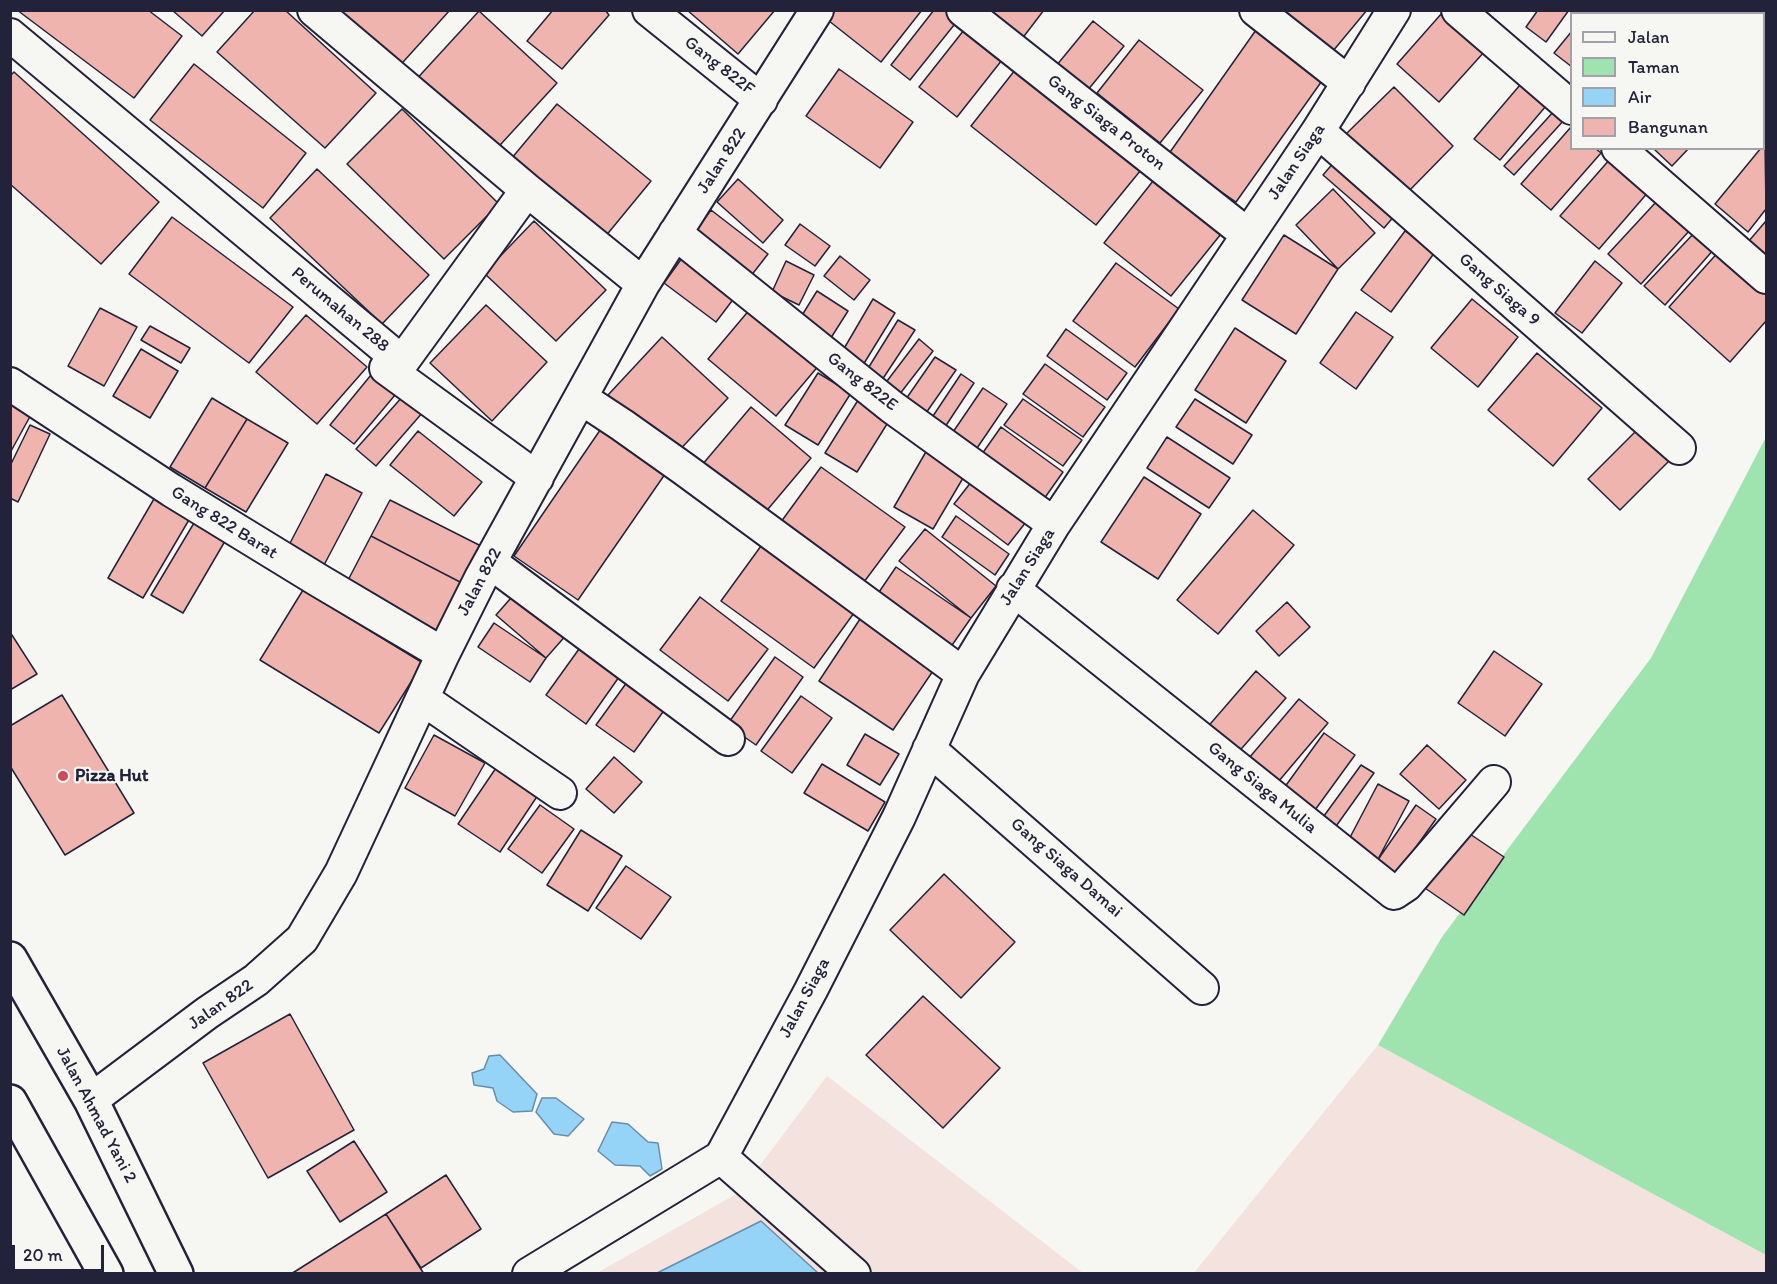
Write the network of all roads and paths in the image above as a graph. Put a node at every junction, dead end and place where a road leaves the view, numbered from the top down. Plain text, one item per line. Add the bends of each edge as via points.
1 (314, 10) edge
2 (649, 10) edge
3 (817, 10) edge
4 (963, 10) edge
5 (1256, 10) edge
6 (1394, 10) edge
7 (1458, 10) edge
8 (10, 35) edge
9 (1349, 82) junction
10 (762, 100) junction
11 (1570, 106) edge
12 (1318, 131) junction
13 (1620, 150) edge
14 (527, 190) junction
15 (675, 232) junction
16 (1248, 235) junction
17 (1767, 277) edge
18 (643, 284) junction
19 (386, 368) dead end
20 (10, 384) edge
21 (581, 398) junction
22 (1679, 448) dead end
23 (537, 478) junction
24 (1054, 524) junction
25 (490, 562) junction
26 (1014, 589) junction
27 (443, 654) junction
28 (963, 674) junction
29 (423, 699) junction
30 (728, 739) dead end
31 (929, 749) junction
32 (1494, 782) dead end
33 (560, 794) dead end
34 (10, 959) edge
35 (1202, 987) dead end
36 (91, 1100) junction
37 (13, 1110) edge
38 (721, 1157) junction
39 (106, 1274) edge
40 (176, 1274) edge
41 (530, 1274) edge
42 (854, 1274) edge

1 - 14 street
2 - 10 street, Gang 822F
3 - 10 street, Jalan 822
4 - 16 street, Gang Siaga Proton
5 - 9 street
6 - 9 street, Jalan Siaga
7 - 11 street
8 - 14 street, Perumahan 288 via 402,362
9 - 12 street, Jalan Siaga
10 - 15 street, Jalan 822
12 - 16 street, Jalan Siaga
12 - 22 street, Gang Siaga 9
13 - 17 street
14 - 18 street
15 - 18 street, Jalan 822
15 - 24 street, Gang 822E via 892,407
16 - 24 street, Jalan Siaga
18 - 21 street, Jalan 822
19 - 23 street
20 - 27 street, Gang 822 Barat via 190,502
21 - 23 street, Jalan 822
21 - 28 street
23 - 25 street, Jalan 822
24 - 26 street, Jalan Siaga
25 - 27 street, Jalan 822
25 - 30 street
26 - 28 street, Jalan Siaga
26 - 32 street, Gang Siaga Mulia via 1394,893 1406,885
27 - 29 street, Jalan 822
28 - 31 street, Jalan Siaga
29 - 33 street
29 - 36 street, Jalan 822 via 341,873 302,939 256,980
31 - 35 street, Gang Siaga Damai
31 - 38 street, Jalan Siaga via 811,990
34 - 36 highway, Jalan Ahmad Yani 2
36 - 40 highway, Jalan Ahmad Yani 2
37 - 39 highway
38 - 41 street
38 - 42 street

